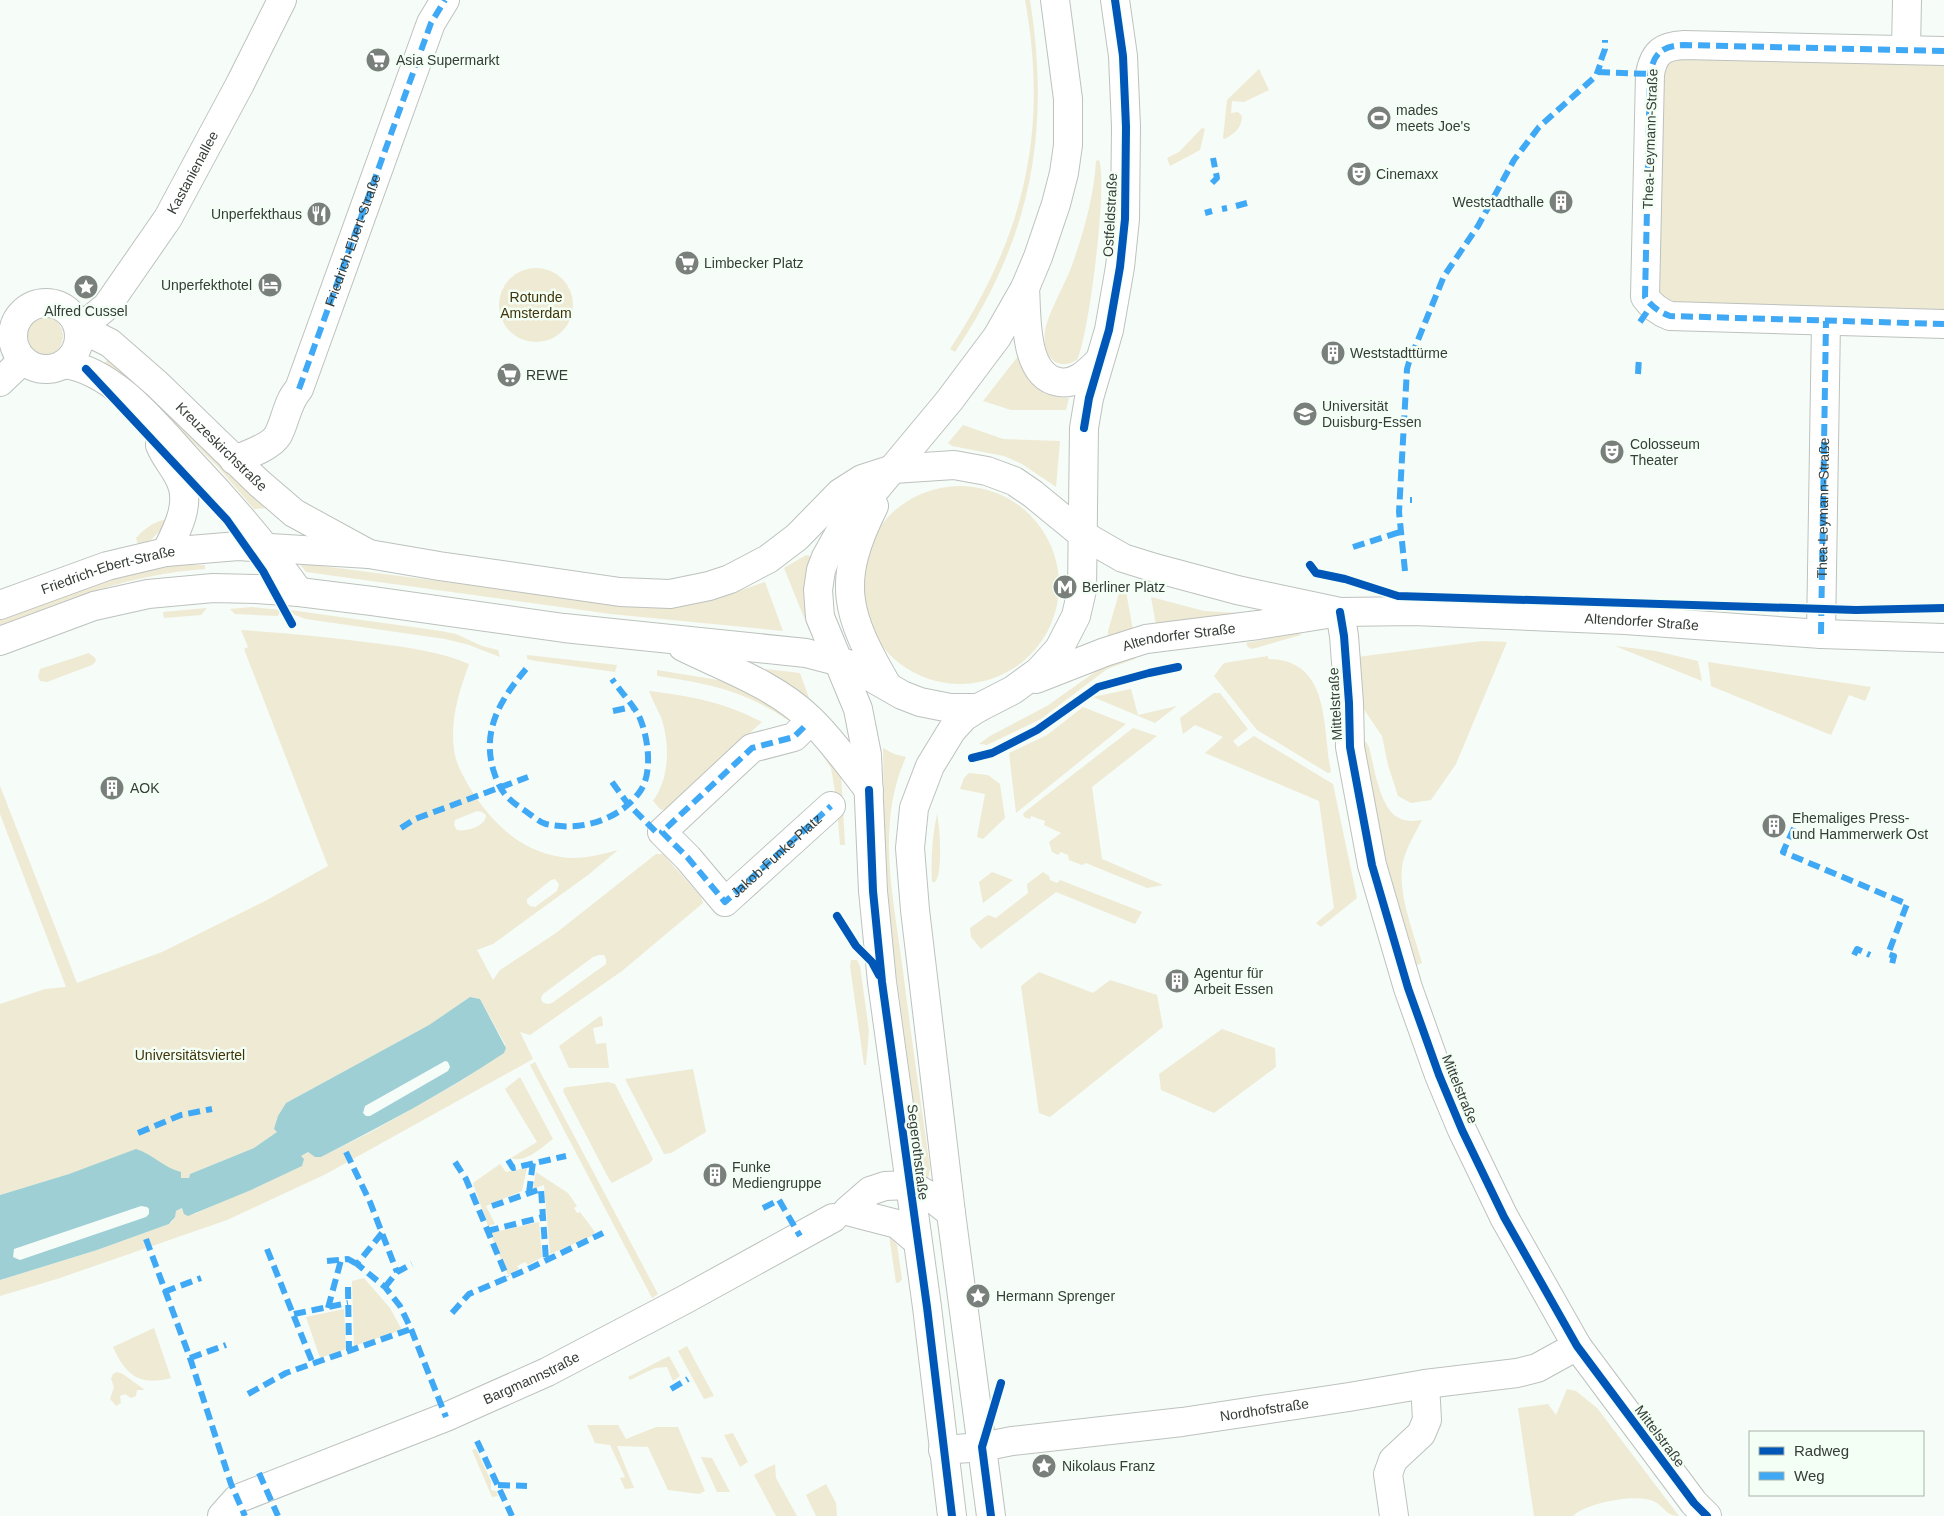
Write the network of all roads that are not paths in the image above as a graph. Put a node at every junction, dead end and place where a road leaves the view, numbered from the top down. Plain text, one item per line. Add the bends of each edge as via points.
1 (282, 0) edge
2 (445, 0) edge
3 (1055, 0) edge
4 (1115, 0) edge
5 (1907, 0) edge
6 (1906, 49) junction
7 (1944, 50) edge
8 (1025, 288) junction
9 (9, 313) edge
10 (1812, 320) junction
11 (1944, 324) edge
12 (79, 331) junction
13 (23, 360) junction
14 (1099, 361) junction
15 (64, 364) junction
16 (0, 382) edge
17 (150, 418) junction
18 (234, 460) junction
19 (893, 469) junction
20 (1083, 535) junction
21 (266, 547) junction
22 (166, 552) junction
23 (369, 554) junction
24 (299, 592) junction
25 (0, 605) edge
26 (1340, 612) junction
27 (1821, 634) junction
28 (1944, 638) edge
29 (666, 639) junction
30 (0, 641) edge
31 (838, 660) junction
32 (1025, 682) junction
33 (888, 687) junction
34 (978, 708) junction
35 (804, 727) dead end
36 (870, 790) junction
37 (831, 806) dead end
38 (910, 1185) junction
39 (951, 1214) junction
40 (833, 1218) dead end
41 (917, 1241) junction
42 (1577, 1346) junction
43 (1425, 1384) junction
44 (982, 1447) junction
45 (944, 1450) junction
46 (222, 1516) edge
47 (952, 1516) edge
48 (991, 1516) edge
49 (1394, 1516) edge
50 (1707, 1516) edge

1 - 12 main road, Kastanienallee via 168,218 107,306
2 - 18 main road, Friedrich-Ebert-Straße via 431,23 299,389 277,436 257,452
3 - 8 main road via 1068,99 1068,145 1056,204
4 - 14 main road, Ostfeldstraße via 1123,56 1126,118 1125,218 1109,330
5 - 6 main road
6 - 7 main road, Thea-Leymann-Straße
6 - 10 main road, Thea-Leymann-Straße via 1684,45 1664,49 1652,63 1645,297 1652,306 1670,316
8 - 14 main road via 1033,358 1043,375 1057,382 1072,381 1090,371
8 - 19 main road via 997,337
9 - 12 main road via 22,312 34,304 56,304 68,311
9 - 13 main road via 14,324 13,339 17,353
10 - 11 main road, Thea-Leymann-Straße
10 - 27 main road, Thea-Leymann-Straße
12 - 15 main road via 77,349
12 - 18 main road, Kreuzeskirchstraße via 110,342
13 - 15 main road via 45,369
13 - 16 main road
14 - 20 main road, Ostfeldstraße via 1084,428
15 - 17 main road, Kreuzeskirchstraße via 86,369 106,381
17 - 21 main road, Kreuzeskirchstraße
17 - 22 main road, Kreuzeskirchstraße via 162,449 181,482 185,498
18 - 23 main road, Kreuzeskirchstraße via 294,513
19 - 20 main road, Altendorfer Straße via 954,465 999,474 1024,487
19 - 23 main road, Altendorfer Straße via 851,485 798,537 768,559 730,579 687,591 654,595 620,592
19 - 31 main road, Segerothstraße via 840,532 822,570 818,590 820,617
19 - 33 main road via 858,540 849,584 859,631
20 - 26 main road, Altendorfer Straße via 1110,551 1147,566
20 - 32 main road, Ostfeldstraße via 1084,579 1076,616 1059,650
21 - 22 main road, Friedrich-Ebert-Straße
21 - 23 main road, Friedrich-Ebert-Straße
21 - 24 main road, Kreuzeskirchstraße
22 - 25 main road, Friedrich-Ebert-Straße via 107,566
24 - 29 main road
24 - 30 main road via 213,588 148,594 94,606
26 - 27 main road, Altendorfer Straße via 1414,611 1625,620
26 - 32 main road, Altendorfer Straße via 1146,639
26 - 42 main road, Mittelstraße via 1350,747 1372,865 1408,988 1462,1130 1504,1217
27 - 28 main road, Altendorfer Straße
29 - 31 main road via 792,651
29 - 36 main road via 770,689 796,707
31 - 33 main road
31 - 36 main road, Segerothstraße via 862,723
32 - 34 main road
33 - 34 main road via 938,707
34 - 39 main road, Segerothstraße via 952,730 930,766 914,808 910,848
35 - 37 main road, Jakob-Funke-Platz via 794,737 752,748 662,832 725,902
36 - 38 main road, Segerothstraße via 874,900 882,982
38 - 39 main road via 930,1196
38 - 41 main road, Segerothstraße
38 - 41 main road via 885,1186 870,1191 848,1211 897,1224
39 - 44 main road, Segerothstraße
40 - 46 main road, Bargmannstraße via 547,1372 446,1417 237,1499
41 - 45 main road, Segerothstraße
42 - 43 main road, Nordhofstraße via 1537,1368 1517,1373
42 - 50 main road, Mittelstraße
43 - 44 main road, Nordhofstraße via 1234,1415
43 - 49 main road via 1427,1420 1421,1434 1393,1460 1388,1474
44 - 45 main road, Nordhofstraße
44 - 48 main road, Segerothstraße
45 - 47 main road, Segerothstraße

